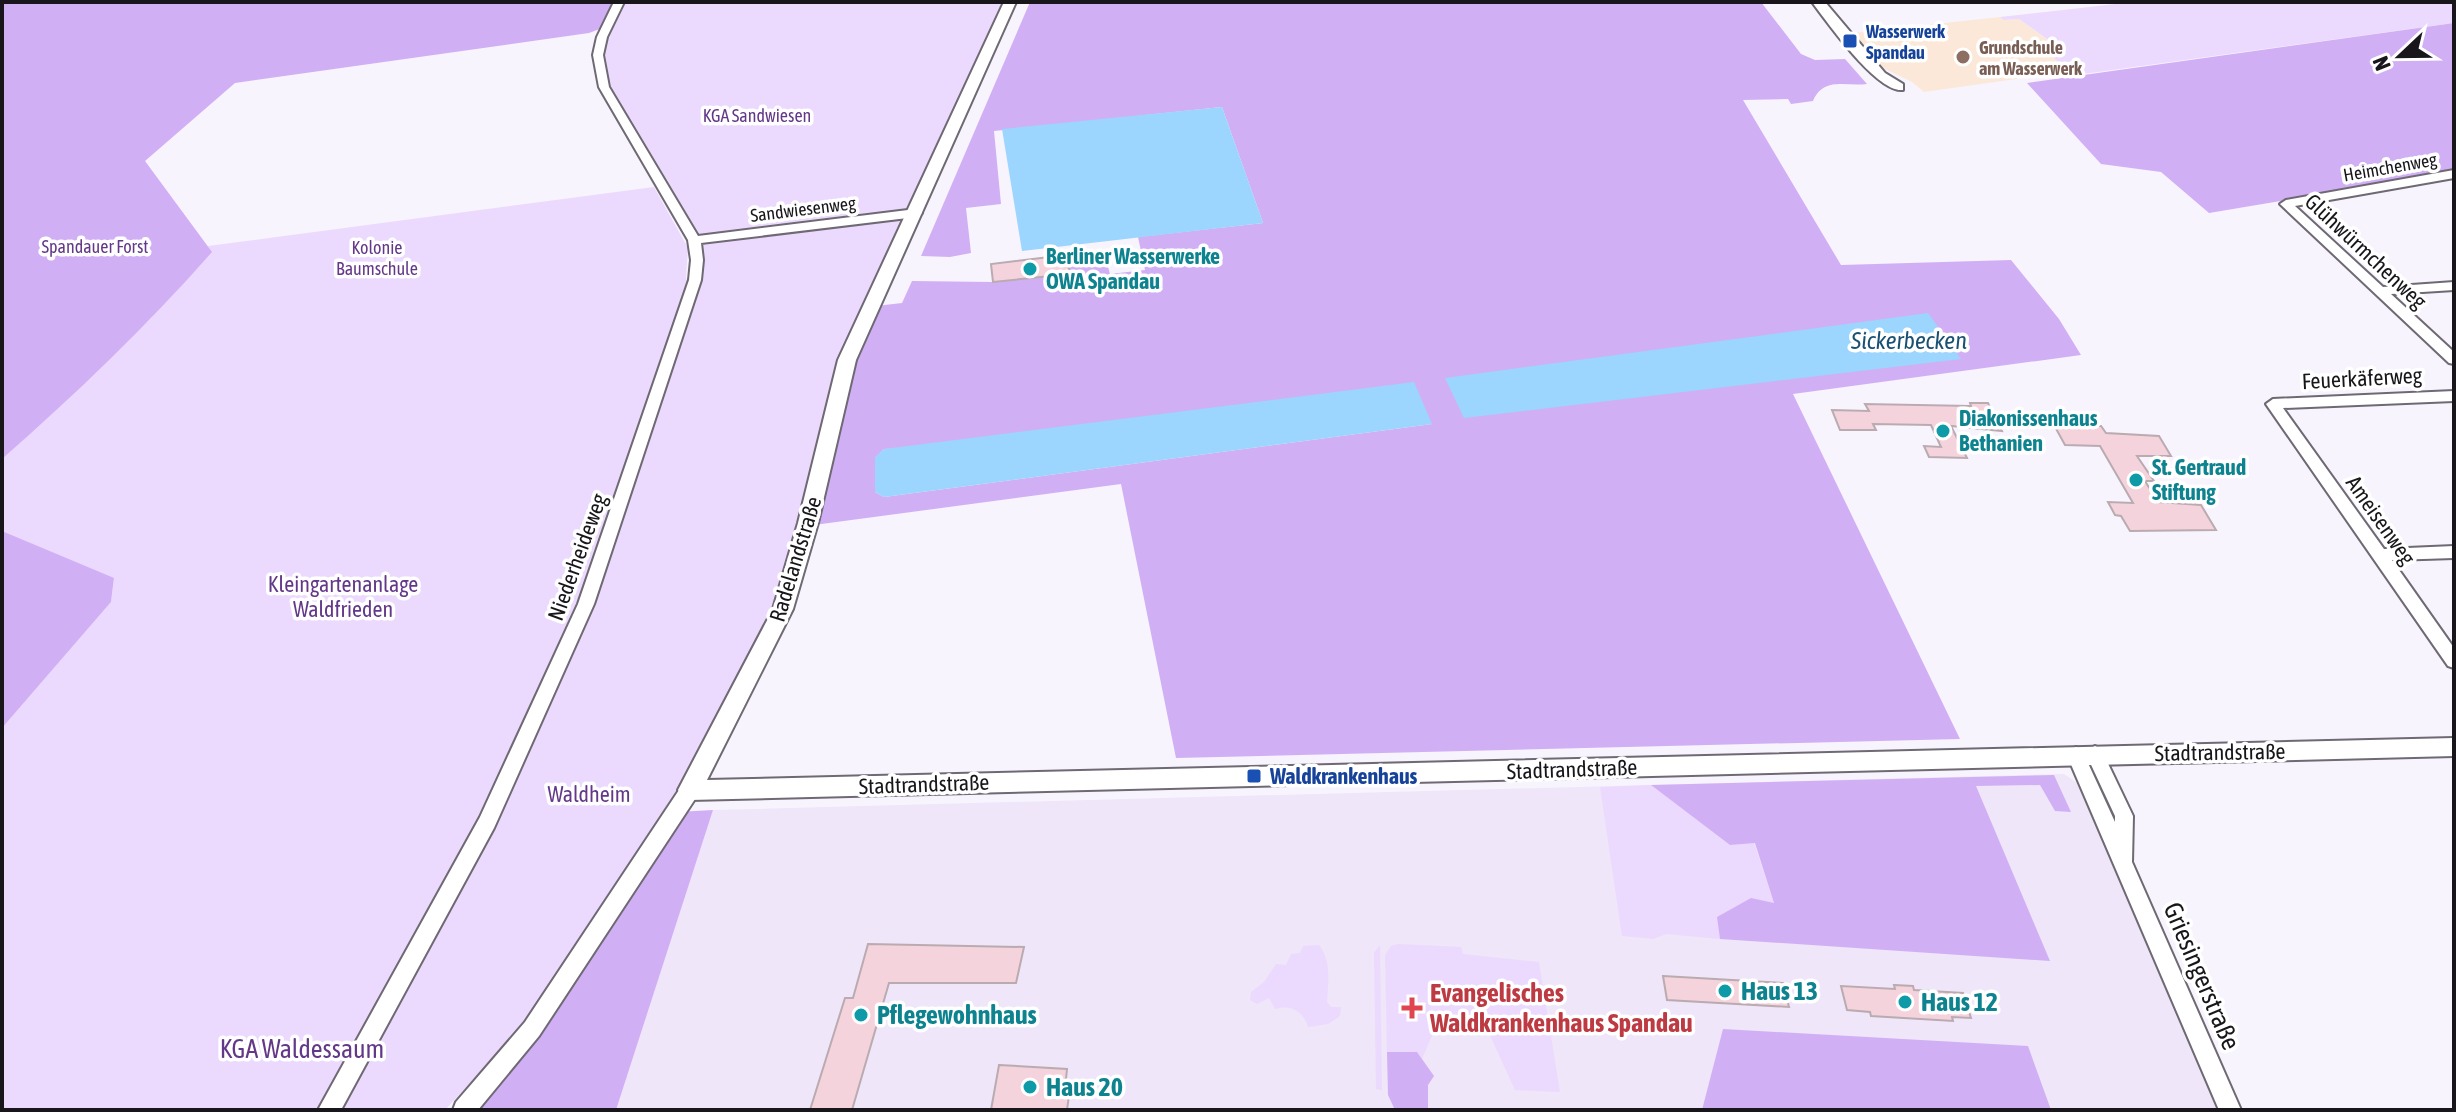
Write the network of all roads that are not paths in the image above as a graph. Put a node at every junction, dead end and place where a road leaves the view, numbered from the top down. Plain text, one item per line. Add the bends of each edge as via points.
1 (619, 2) edge
2 (1010, 2) edge
3 (1818, 2) edge
4 (1898, 87) dead end
5 (2454, 174) edge
6 (2286, 204) joint
7 (916, 213) junction
8 (694, 240) junction
9 (2454, 286) edge
10 (2379, 291) junction
11 (2454, 360) edge
12 (2454, 396) edge
13 (2273, 404) joint
14 (2454, 552) edge
15 (2379, 555) junction
16 (2454, 661) edge
17 (2454, 747) edge
18 (2085, 755) junction
19 (690, 790) junction
20 (329, 1110) edge
21 (464, 1110) edge
22 (2230, 1110) edge

1 - 8 street via 598,55 604,87
2 - 7 street, Radelandstraße
3 - 4 street via 1880,76
5 - 6 street, Heimchenweg
6 - 10 street, Glühwürmchenweg
7 - 8 street, Sandwiesenweg
7 - 19 street, Radelandstraße via 847,360 783,609
8 - 20 street, Niederheideweg via 697,260 689,300 586,604 487,822
9 - 10 street
10 - 11 street, Glühwürmchenweg
12 - 13 street, Feuerkäferweg
13 - 15 street, Ameisenweg
14 - 15 street
15 - 16 street, Ameisenweg
17 - 18 street, Stadtrandstraße
18 - 19 street, Stadtrandstraße
18 - 22 street, Griesingerstraße via 2124,864
19 - 21 street, Radelandstraße via 532,1029

